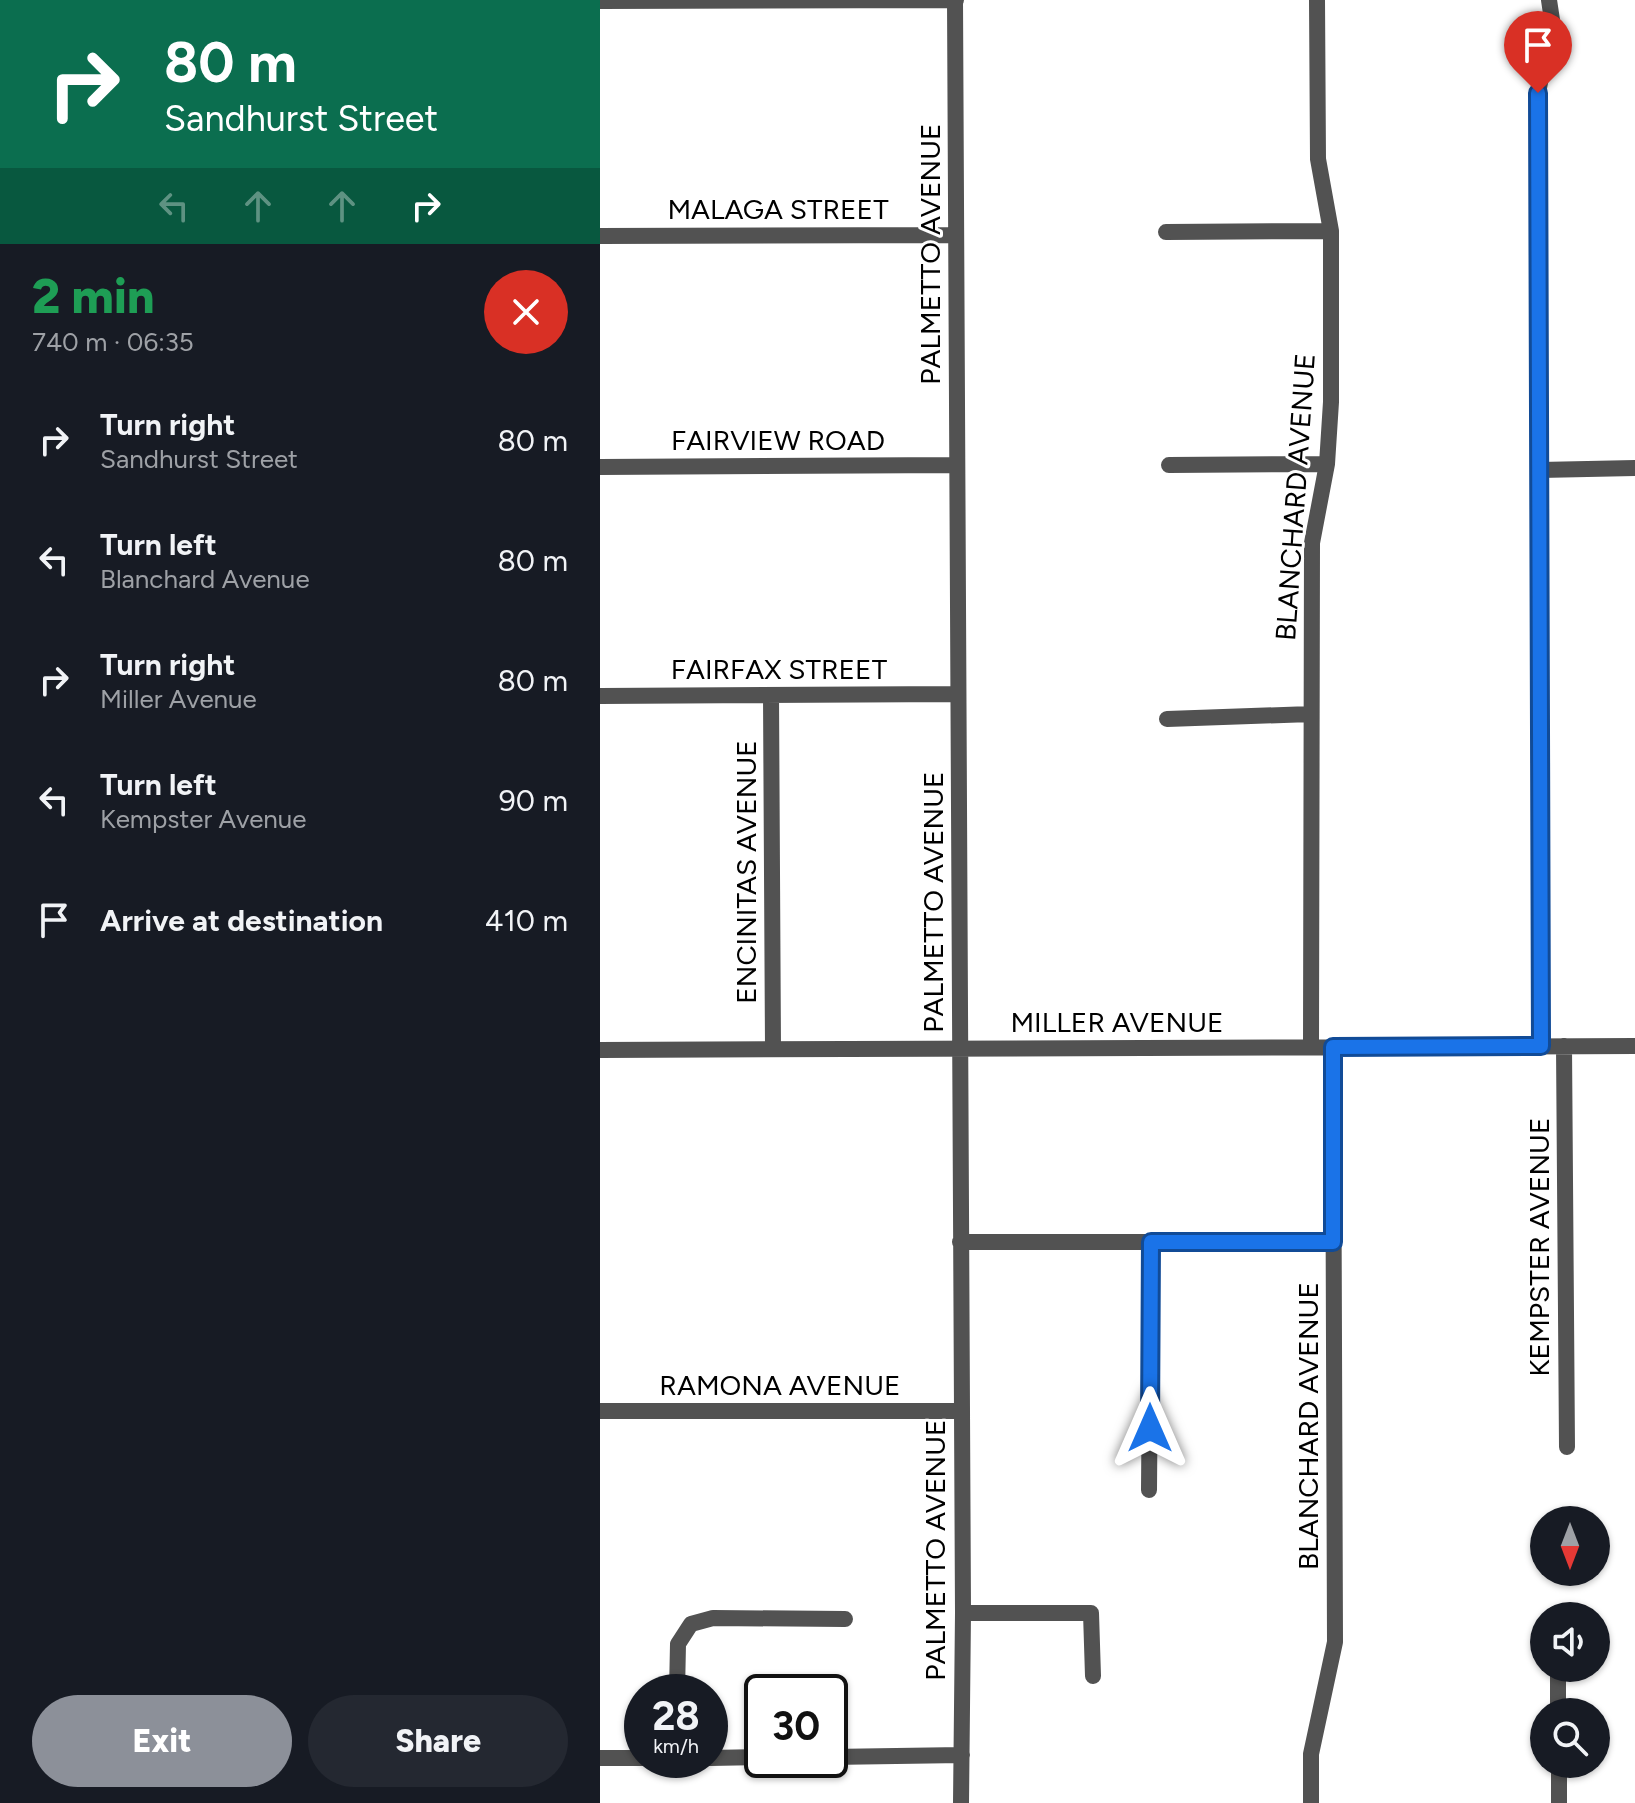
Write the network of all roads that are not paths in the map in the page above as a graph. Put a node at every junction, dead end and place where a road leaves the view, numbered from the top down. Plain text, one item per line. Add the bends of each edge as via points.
1 (955, 0) edge
2 (1317, 0) edge
3 (1549, 0) edge
4 (600, 1) edge
5 (1331, 231) junction
6 (1166, 232) dead end
7 (956, 235) junction
8 (600, 236) edge
9 (1327, 464) junction
10 (957, 465) junction
11 (1169, 465) dead end
12 (600, 467) edge
13 (1635, 468) edge
14 (1540, 470) junction
15 (958, 694) junction
16 (771, 695) junction
17 (600, 696) edge
18 (1311, 714) junction
19 (1167, 719) dead end
20 (1541, 1046) junction
21 (1564, 1046) junction
22 (1635, 1046) edge
23 (1311, 1047) junction
24 (1333, 1047) junction
25 (959, 1048) junction
26 (773, 1049) junction
27 (600, 1050) edge
28 (960, 1242) junction
29 (1151, 1242) junction
30 (1333, 1242) junction
31 (600, 1411) edge
32 (960, 1411) junction
33 (1567, 1447) dead end
34 (1149, 1490) dead end
35 (963, 1613) junction
36 (845, 1619) dead end
37 (677, 1674) edge
38 (1093, 1676) dead end
39 (962, 1755) junction
40 (848, 1757) edge
41 (600, 1758) edge
42 (624, 1758) edge
43 (1559, 1778) edge
44 (961, 1803) edge
45 (1311, 1803) edge
46 (1559, 1803) edge

1 - 4 street
1 - 7 street, PALMETTO AVENUE
2 - 5 street, BLANCHARD AVENUE via 1318,159
3 - 14 street via 1552,20 1538,93
5 - 6 street
5 - 9 street, BLANCHARD AVENUE
7 - 8 street, MALAGA STREET
7 - 10 street, PALMETTO AVENUE
9 - 11 street
9 - 18 street, BLANCHARD AVENUE via 1312,543
10 - 12 street, FAIRVIEW ROAD
10 - 15 street, PALMETTO AVENUE
13 - 14 street
14 - 20 street
15 - 16 street, FAIRFAX STREET
15 - 25 street, PALMETTO AVENUE
16 - 17 street, FAIRFAX STREET
16 - 26 street, ENCINITAS AVENUE
18 - 19 street
18 - 23 street, BLANCHARD AVENUE
20 - 21 street, MILLER AVENUE
20 - 24 street, MILLER AVENUE
21 - 22 street, MILLER AVENUE
21 - 33 street, KEMPSTER AVENUE
23 - 24 street, MILLER AVENUE
23 - 25 street, MILLER AVENUE
24 - 30 street, BLANCHARD AVENUE
25 - 26 street, MILLER AVENUE
25 - 28 street, PALMETTO AVENUE
26 - 27 street, MILLER AVENUE
28 - 29 street
28 - 32 street, PALMETTO AVENUE
29 - 30 street
29 - 34 street
30 - 45 street, BLANCHARD AVENUE via 1335,1642 1311,1754
31 - 32 street, RAMONA AVENUE
32 - 35 street, PALMETTO AVENUE
35 - 38 street via 1091,1613
35 - 39 street, PALMETTO AVENUE
36 - 37 street via 713,1618 691,1624 678,1644
39 - 40 street
39 - 44 street, PALMETTO AVENUE
41 - 42 street
43 - 46 street

